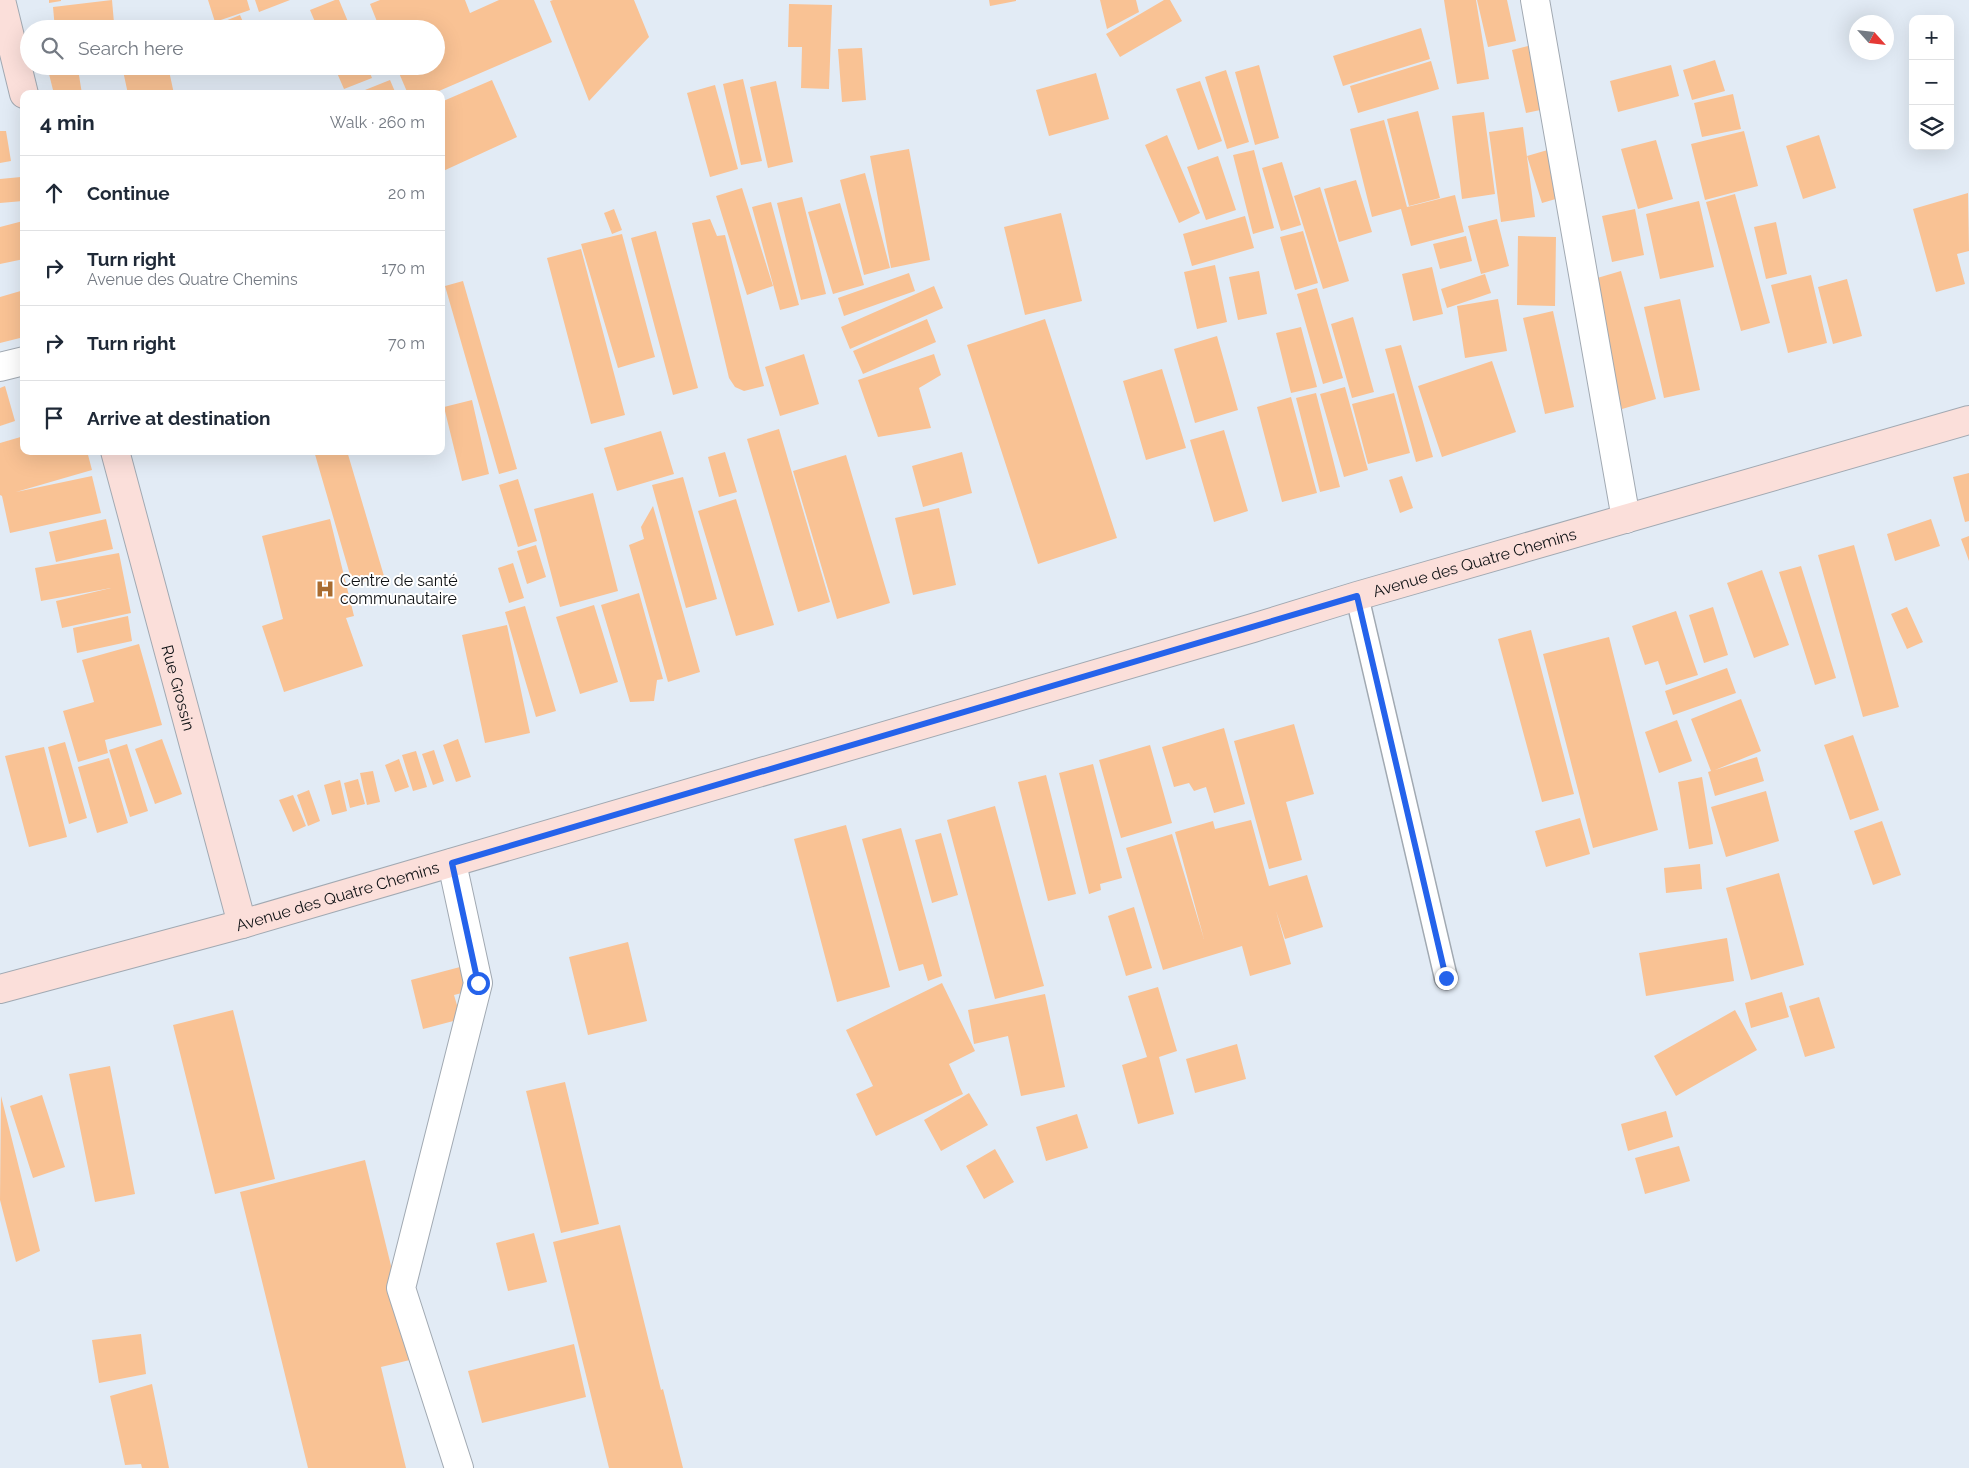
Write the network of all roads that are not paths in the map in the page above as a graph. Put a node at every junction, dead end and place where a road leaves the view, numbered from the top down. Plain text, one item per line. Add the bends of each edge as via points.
1 (1, 0) edge
2 (1535, 0) edge
3 (23, 90) edge
4 (20, 362) edge
5 (0, 366) edge
6 (1969, 420) edge
7 (116, 455) edge
8 (1626, 519) junction
9 (1357, 596) junction
10 (452, 863) junction
11 (242, 924) junction
12 (1446, 978) dead end
13 (0, 989) edge
14 (459, 1468) edge

1 - 3 main road
2 - 8 street
4 - 5 street
6 - 8 main road, Avenue des Quatre Chemins
7 - 11 main road, Rue Grossin
8 - 9 main road, Avenue des Quatre Chemins
9 - 10 main road, Avenue des Quatre Chemins
9 - 12 lane
10 - 11 main road, Avenue des Quatre Chemins
10 - 14 street via 478,983 401,1288
11 - 13 main road, Avenue des Quatre Chemins

